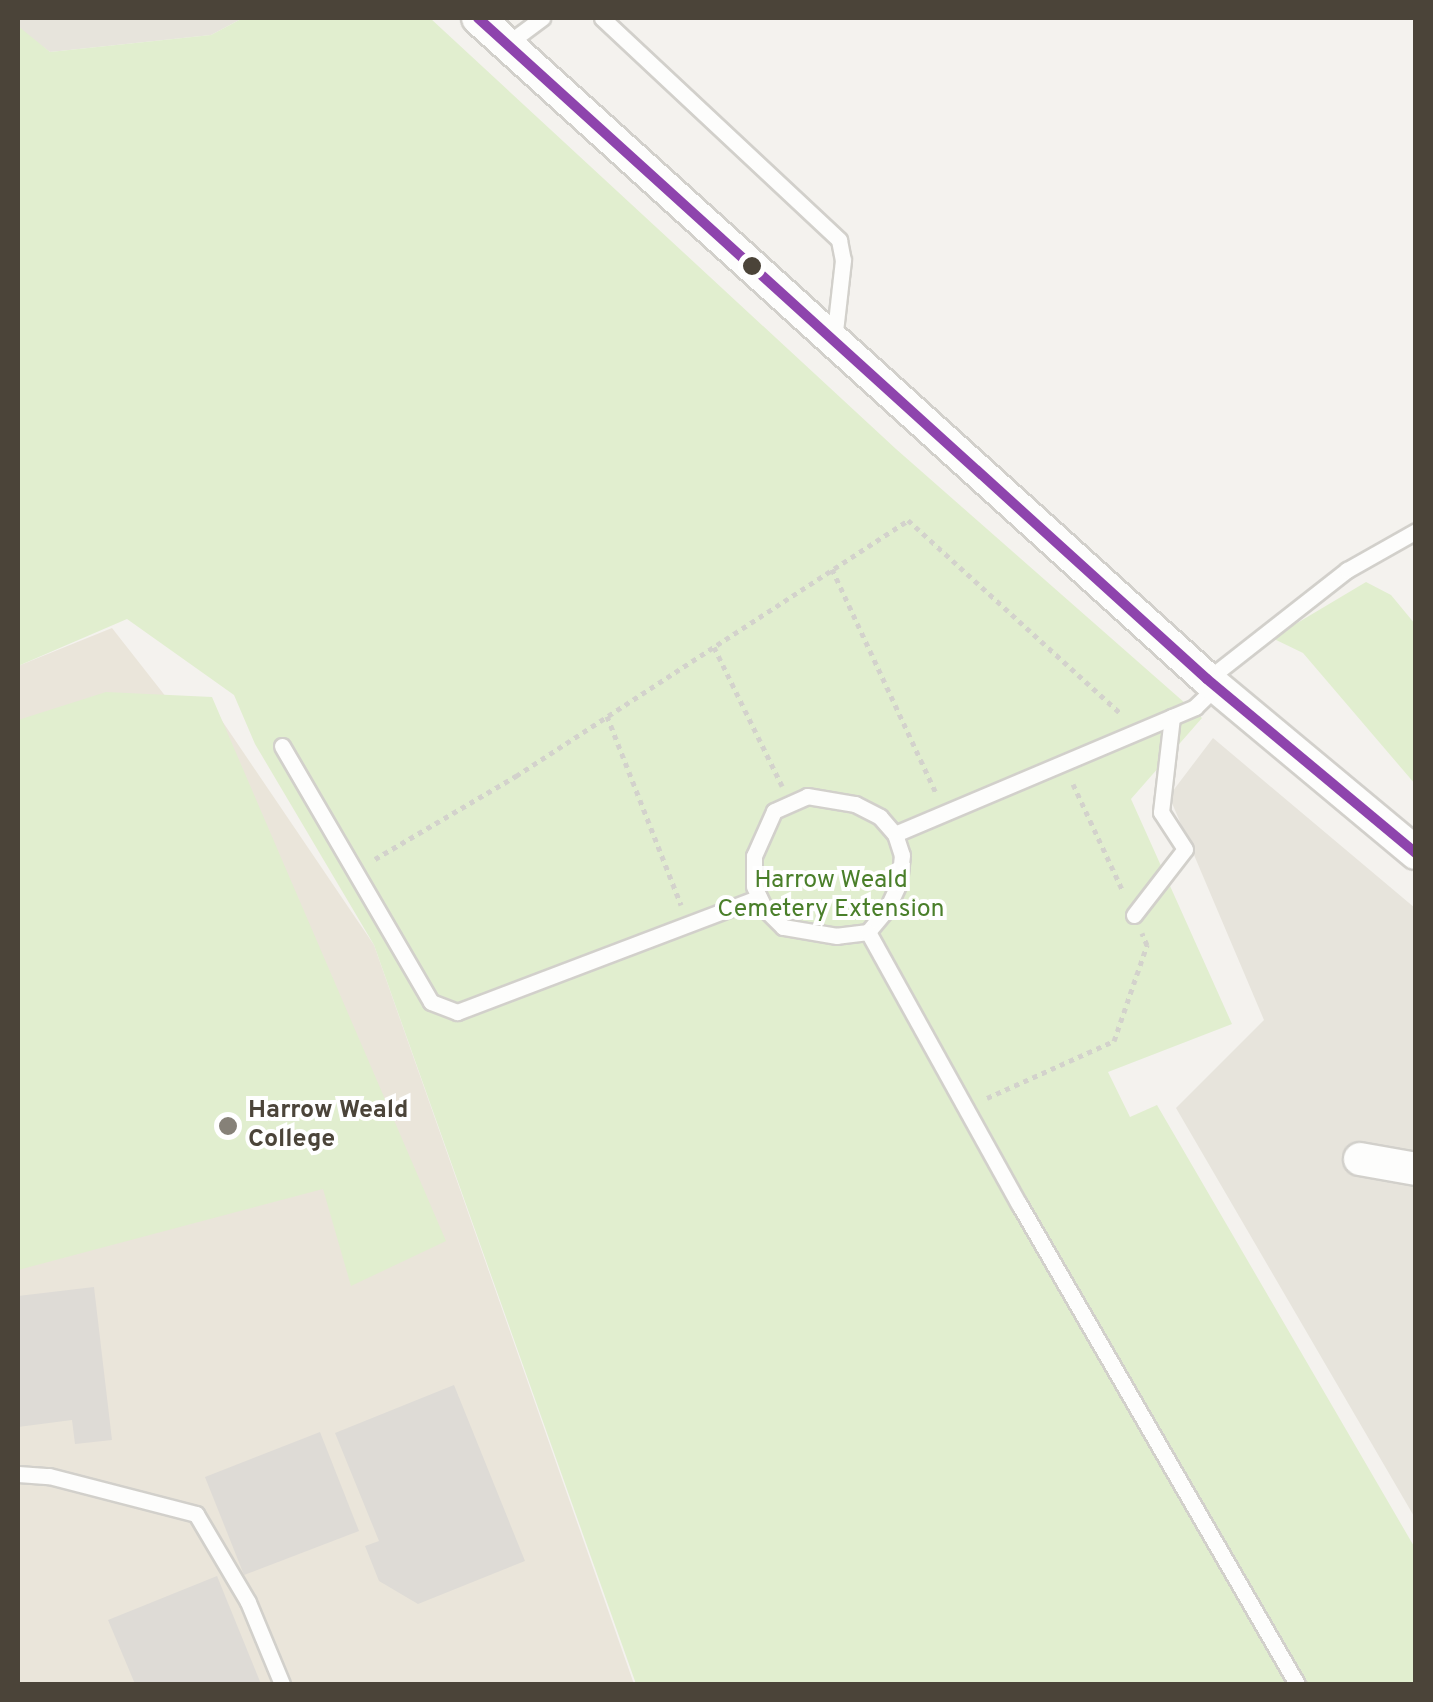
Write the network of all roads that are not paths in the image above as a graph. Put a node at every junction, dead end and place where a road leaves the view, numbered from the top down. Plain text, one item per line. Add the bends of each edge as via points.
1 (478, 18) edge
2 (542, 18) edge
3 (602, 18) edge
4 (507, 44) junction
5 (834, 340) junction
6 (1416, 530) edge
7 (1212, 683) junction
8 (1172, 717) junction
9 (282, 746) dead end
10 (894, 834) junction
11 (1416, 854) edge
12 (759, 897) junction
13 (1134, 914) road end
14 (868, 932) junction
15 (1360, 1159) dead end
16 (1416, 1168) edge
17 (18, 1474) edge
18 (282, 1684) edge
19 (1297, 1684) edge

1 - 4 street
2 - 4 lane
3 - 5 lane via 839,240
4 - 5 street
5 - 7 street
6 - 7 lane via 1347,570
7 - 8 lane via 1195,707
7 - 11 street
8 - 10 lane
8 - 13 lane via 1161,812 1185,849
9 - 12 lane via 432,1002 457,1012
10 - 12 lane via 855,804 826,796 790,802 774,810 762,831 754,856
10 - 14 lane via 902,856 899,883
12 - 14 lane via 782,927 836,936
14 - 19 lane
15 - 16 street
17 - 18 lane via 196,1514 248,1602

